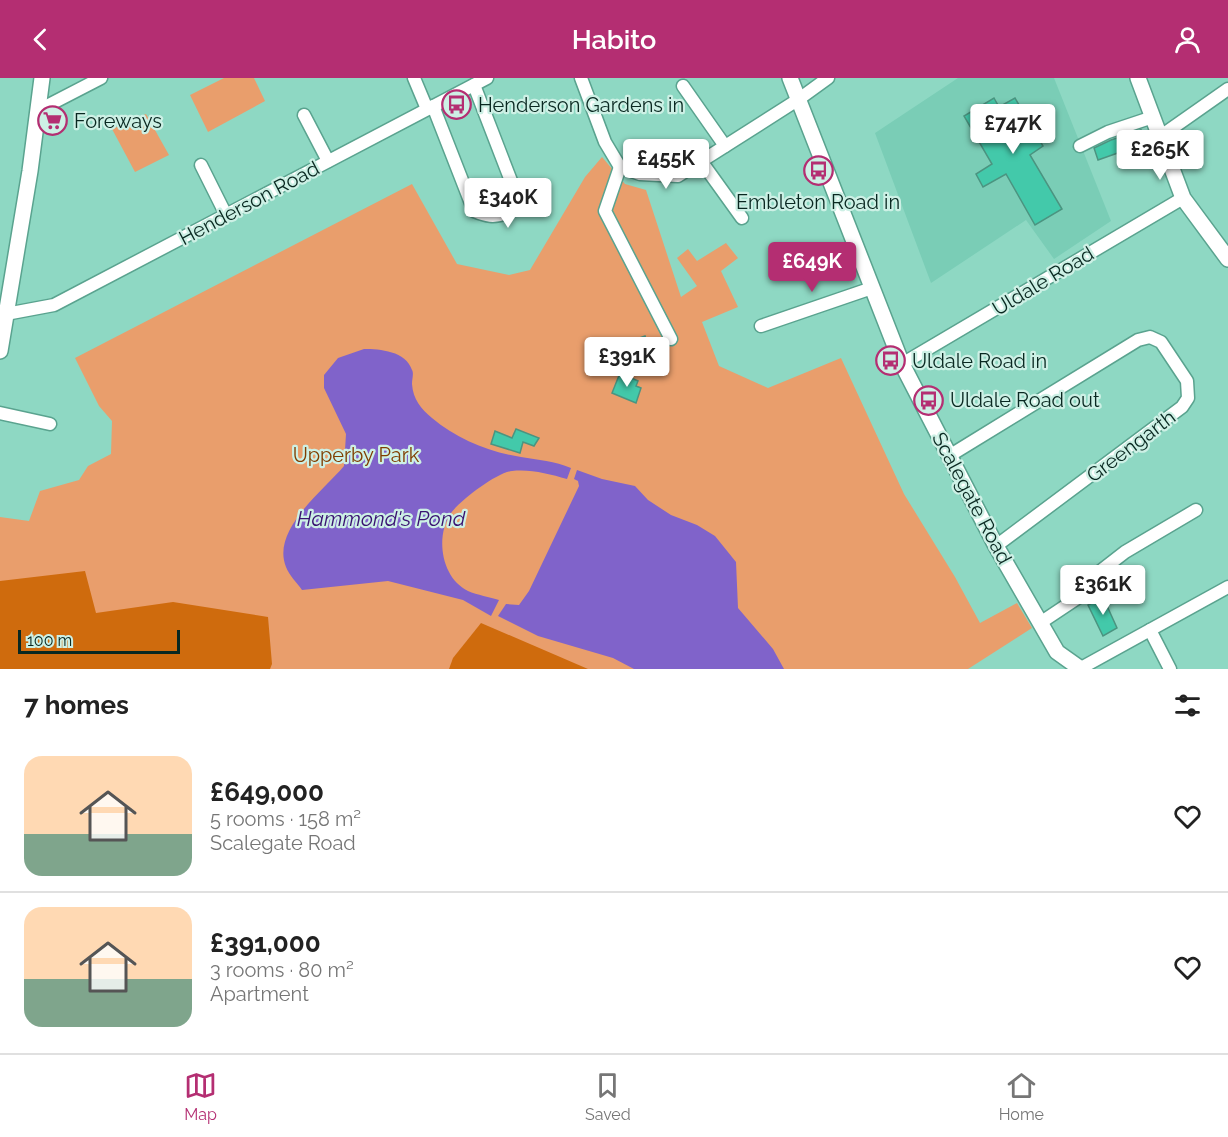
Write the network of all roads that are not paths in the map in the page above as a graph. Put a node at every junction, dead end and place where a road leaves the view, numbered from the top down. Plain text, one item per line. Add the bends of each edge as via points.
1 (42, 78) edge
2 (101, 78) edge
3 (414, 78) edge
4 (487, 78) edge
5 (581, 78) edge
6 (790, 78) edge
7 (828, 78) edge
8 (1138, 78) edge
9 (474, 85) junction
10 (683, 86) dead end
11 (1228, 89) edge
12 (799, 99) junction
13 (430, 108) junction
14 (39, 110) junction
15 (304, 115) dead end
16 (1153, 117) junction
17 (1161, 136) junction
18 (725, 146) junction
19 (1080, 146) dead end
20 (328, 161) junction
21 (701, 161) junction
22 (201, 165) dead end
23 (620, 167) junction
24 (1183, 198) junction
25 (226, 214) junction
26 (742, 218) dead end
27 (1228, 259) edge
28 (872, 288) junction
29 (6, 315) junction
30 (761, 326) dead end
31 (671, 339) dead end
32 (0, 351) edge
33 (902, 364) junction
34 (0, 413) edge
35 (50, 424) dead end
36 (949, 456) junction
37 (1196, 510) dead end
38 (996, 546) junction
39 (1228, 587) edge
40 (1040, 623) junction
41 (1150, 630) junction
42 (1081, 669) edge
43 (1170, 669) edge

1 - 14 street
2 - 14 street
3 - 13 street
4 - 9 street, Henderson Road
5 - 23 street via 605,142
6 - 12 street, Scalegate Road
7 - 12 street
8 - 16 street
9 - 13 street, Henderson Road
9 - 13 street via 513,186 514,198 507,213 496,217 474,211
10 - 18 street
11 - 17 street
12 - 18 street
12 - 28 street, Scalegate Road
13 - 20 street, Henderson Road
14 - 29 street
15 - 20 street
16 - 17 street
16 - 19 street
17 - 24 street
18 - 21 street
20 - 25 street, Henderson Road
21 - 23 street via 678,176 640,174
21 - 26 street
22 - 25 street
23 - 31 street via 605,211
24 - 27 street
24 - 33 street, Uldale Road
25 - 29 street, Henderson Road via 54,305
28 - 30 street
28 - 33 street, Scalegate Road
29 - 32 street
33 - 36 street, Scalegate Road
34 - 35 street
36 - 38 street, Scalegate Road
36 - 38 street, Greengarth via 1138,340 1150,338 1161,342 1187,381 1188,398 1182,407
37 - 40 street via 1125,552 1098,573 1088,591
38 - 40 street, Scalegate Road
39 - 41 street
40 - 42 street, Scalegate Road via 1057,652
41 - 42 street
41 - 43 street

